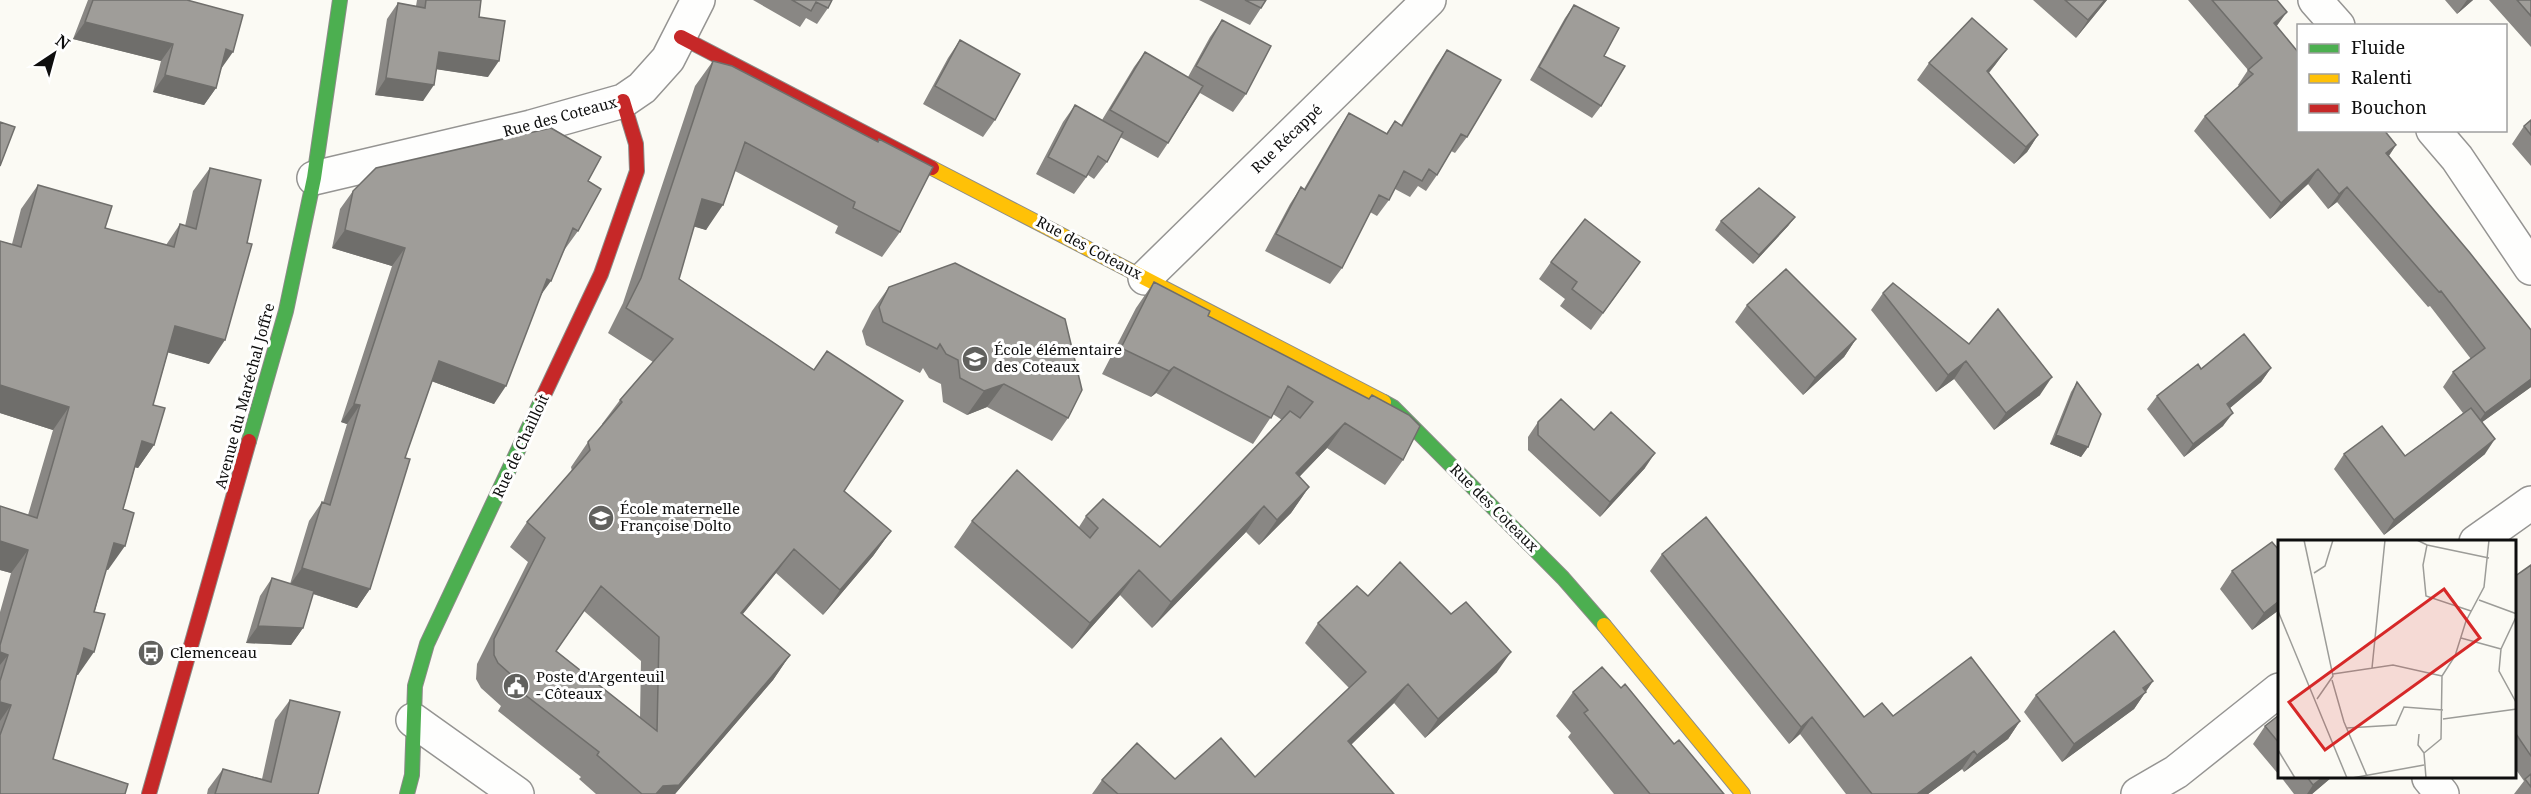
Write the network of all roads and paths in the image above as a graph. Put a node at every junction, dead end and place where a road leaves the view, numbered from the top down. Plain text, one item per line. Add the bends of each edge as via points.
1 (340, 0) edge
2 (698, 0) edge
3 (1429, 0) edge
4 (2315, 0) edge
5 (2336, 24) edge
6 (681, 37) junction
7 (623, 101) junction
8 (2435, 132) edge
9 (314, 177) junction
10 (2531, 268) edge
11 (1145, 278) junction
12 (2531, 503) edge
13 (2479, 540) edge
14 (2278, 691) edge
15 (413, 720) junction
16 (2431, 779) edge
17 (149, 794) edge
18 (407, 794) edge
19 (517, 794) edge
20 (1743, 794) edge
21 (2138, 794) edge
22 (2442, 794) edge

1 - 9 street, Avenue du Maréchal Joffre
2 - 6 street
3 - 11 street, Rue Récappé
4 - 5 street
6 - 7 street, Rue des Coteaux via 658,72
6 - 11 street, Rue des Coteaux
7 - 9 street, Rue des Coteaux via 531,127
7 - 15 street, Rue de Chailloit via 637,147 637,171 601,274 427,644 415,686
8 - 10 street via 2457,158
9 - 17 street, Avenue du Maréchal Joffre via 284,321
11 - 20 street, Rue des Coteaux via 1393,407 1563,578 1633,657
12 - 13 street
14 - 21 street via 2176,772
15 - 18 street, Rue de Chailloit via 412,776
15 - 19 street
16 - 22 street

